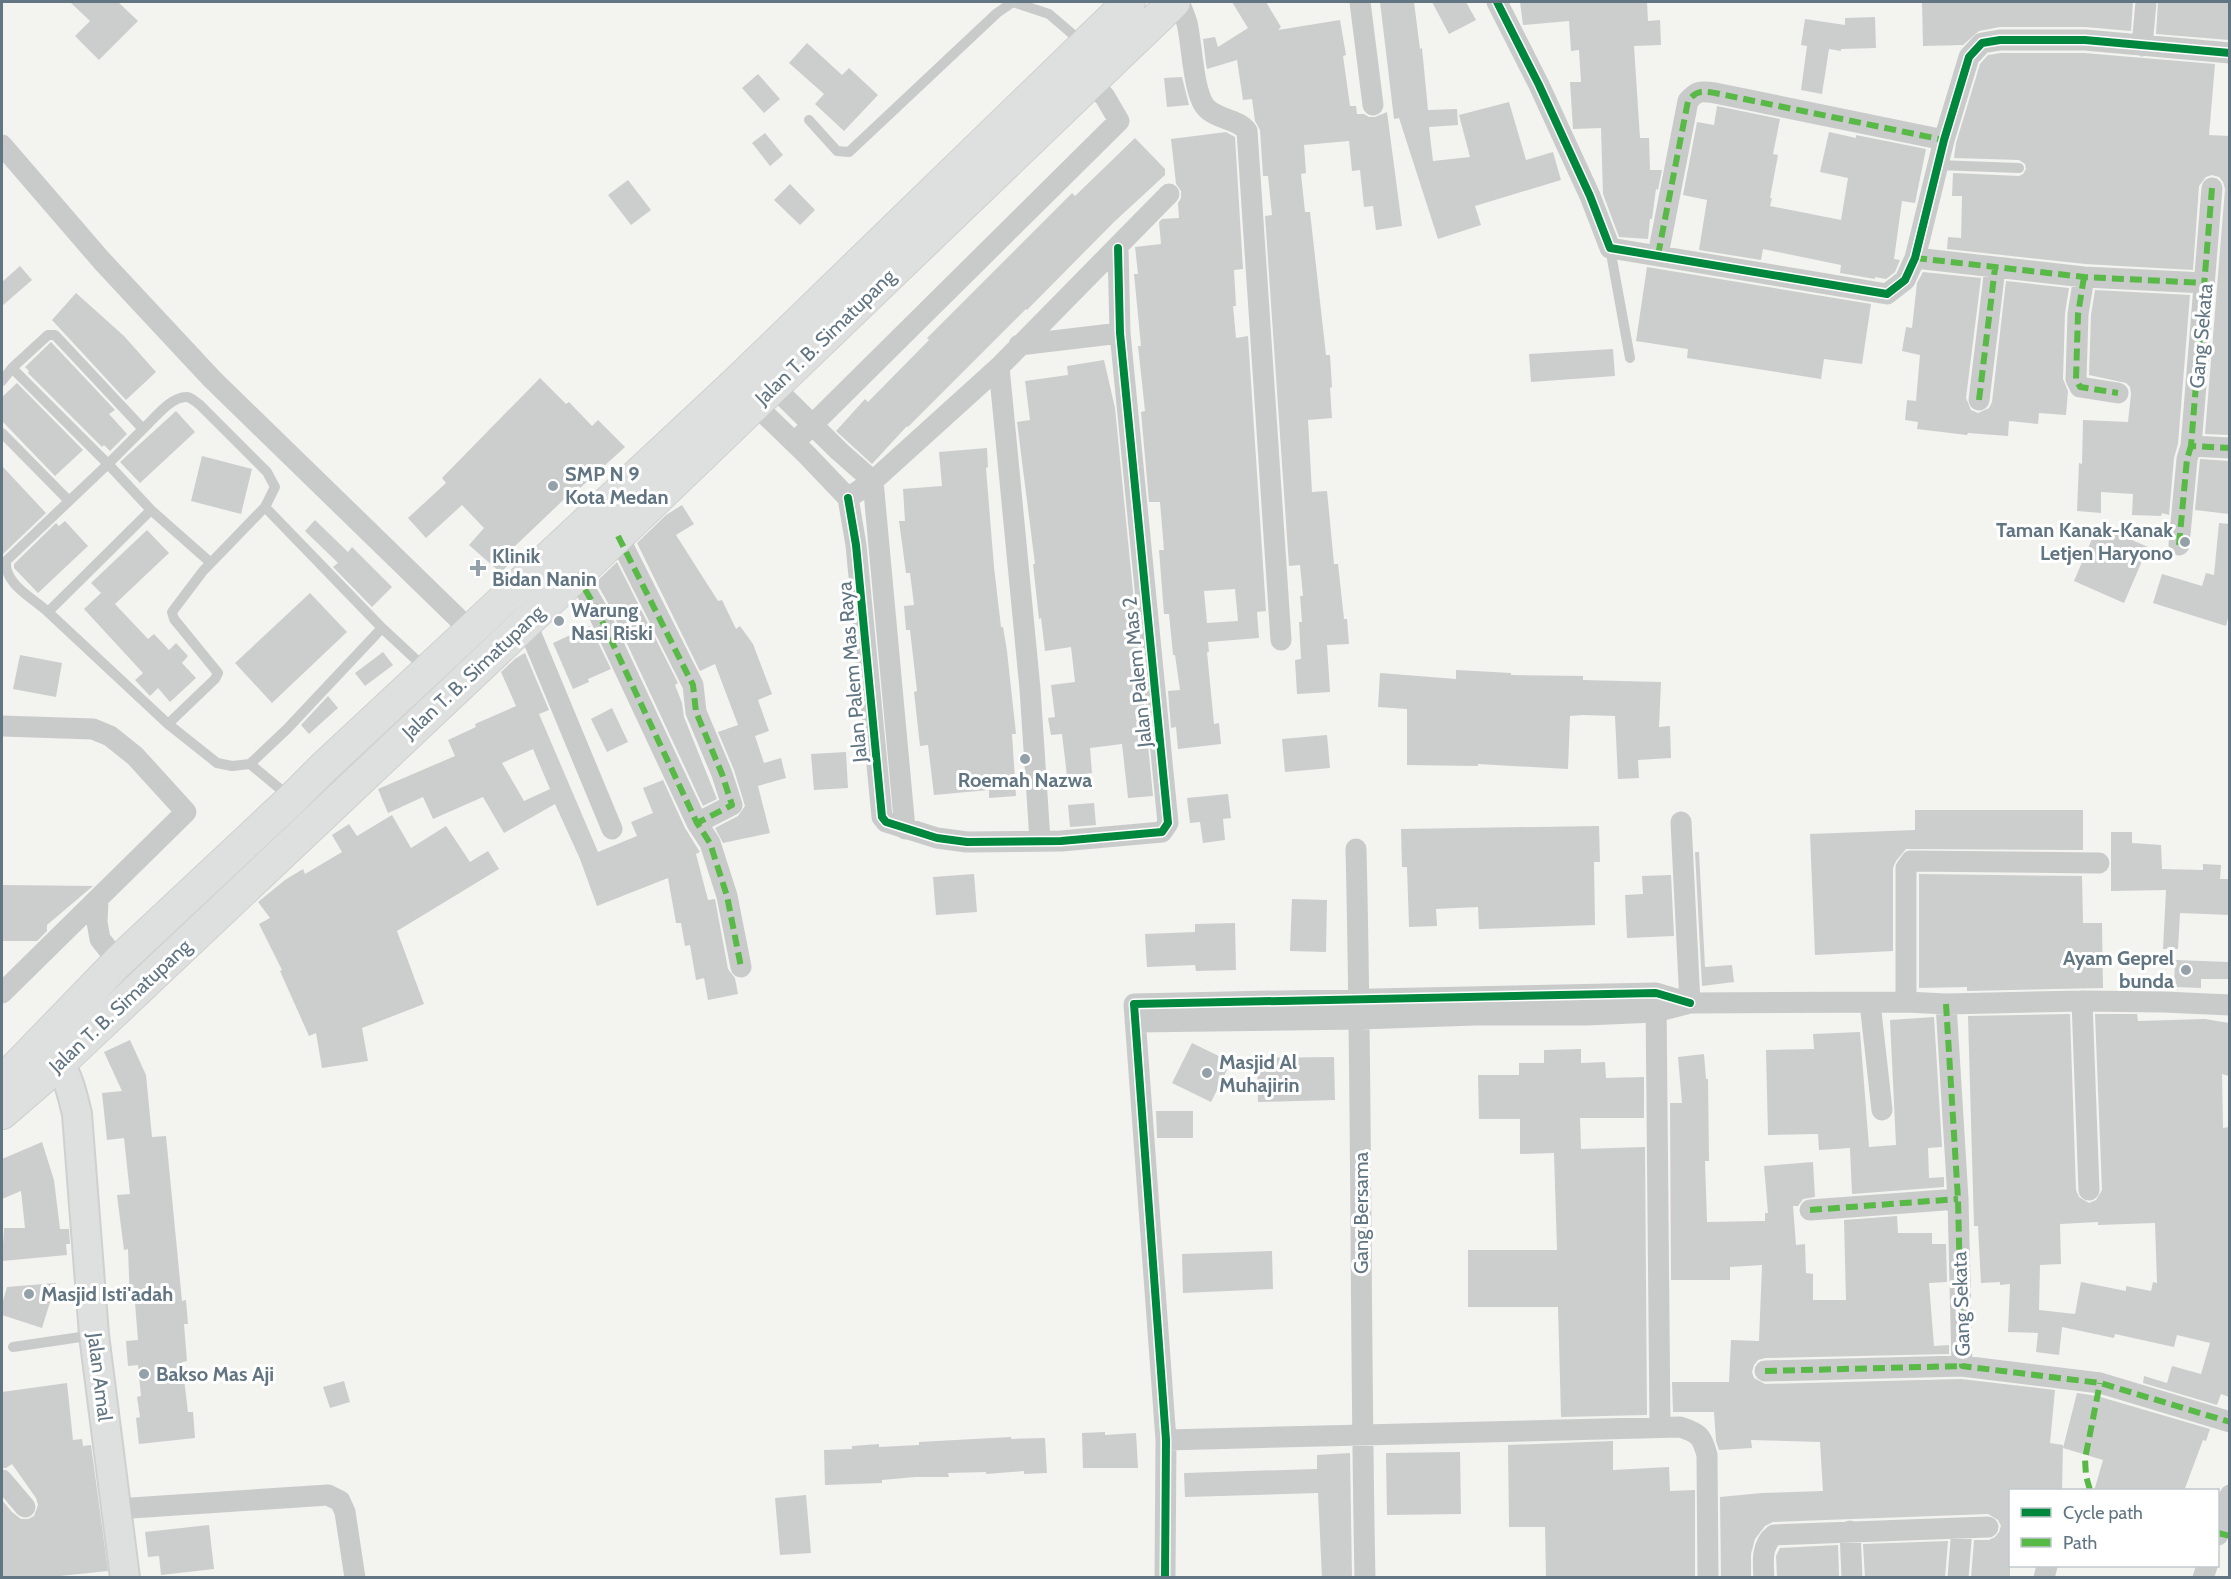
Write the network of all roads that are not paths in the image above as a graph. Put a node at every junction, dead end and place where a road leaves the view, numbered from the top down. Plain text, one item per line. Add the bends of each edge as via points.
1 (1012, 2) edge
2 (1174, 2) edge
3 (1179, 2) edge
4 (1360, 2) edge
5 (1497, 2) edge
6 (2146, 2) edge
7 (1136, 9) edge
8 (1084, 44) junction
9 (2142, 46) junction
10 (2229, 53) edge
11 (1092, 83) junction
12 (1373, 105) dead end
13 (809, 120) dead end
14 (1944, 140) junction
15 (2, 145) edge
16 (1937, 165) junction
17 (2019, 168) dead end
18 (2212, 188) dead end
19 (1169, 194) dead end
20 (1118, 248) junction
21 (1610, 248) junction
22 (1658, 255) junction
23 (1915, 258) junction
24 (1995, 268) junction
25 (2084, 277) junction
26 (2205, 283) junction
27 (1120, 333) junction
28 (1019, 345) junction
29 (1630, 358) dead end
30 (999, 367) junction
31 (12, 368) junction
32 (2, 381) edge
33 (754, 385) junction
34 (2118, 393) dead end
35 (1979, 400) dead end
36 (814, 424) junction
37 (143, 429) junction
38 (2, 433) edge
39 (795, 442) junction
40 (2191, 446) junction
41 (2229, 448) edge
42 (108, 464) junction
43 (873, 481) junction
44 (848, 498) junction
45 (69, 501) junction
46 (265, 507) junction
47 (151, 510) junction
48 (618, 536) junction
49 (2179, 545) dead end
50 (211, 562) junction
51 (576, 574) junction
52 (48, 612) junction
53 (526, 622) junction
54 (382, 628) junction
55 (471, 631) junction
56 (1281, 640) dead end
57 (428, 671) junction
58 (168, 724) junction
59 (2, 726) edge
60 (250, 764) junction
61 (292, 799) junction
62 (1681, 822) dead end
63 (697, 824) junction
64 (612, 829) dead end
65 (905, 829) junction
66 (1040, 840) junction
67 (1356, 849) dead end
68 (2099, 863) dead end
69 (98, 899) junction
70 (118, 962) junction
71 (741, 967) dead end
72 (2, 993) edge
73 (2082, 1001) junction
74 (1906, 1002) junction
75 (1656, 1003) junction
76 (1870, 1003) junction
77 (1690, 1004) junction
78 (1946, 1004) junction
79 (2229, 1005) edge
80 (1360, 1009) junction
81 (50, 1053) junction
82 (3, 1102) edge
83 (1882, 1110) dead end
84 (2089, 1190) dead end
85 (1958, 1199) junction
86 (1810, 1210) dead end
87 (94, 1335) junction
88 (13, 1347) dead end
89 (1962, 1366) junction
90 (1765, 1371) dead end
91 (2229, 1422) edge
92 (1660, 1426) junction
93 (1362, 1436) junction
94 (1166, 1440) junction
95 (2, 1480) edge
96 (2229, 1495) edge
97 (25, 1507) dead end
98 (116, 1509) junction
99 (1988, 1527) dead end
100 (1962, 1528) junction
101 (2219, 1530) edge
102 (1850, 1531) junction
103 (125, 1578) edge
104 (355, 1578) edge
105 (1165, 1578) edge
106 (1365, 1578) edge
107 (1708, 1578) edge
108 (1764, 1578) edge
109 (1852, 1578) edge
110 (1958, 1578) edge

1 - 8 lane via 1049,14
1 - 13 lane via 849,152 837,151
2 - 7 main road, Jalan T. B. Simatupang
3 - 56 street via 1187,21 1204,104 1247,131
4 - 12 street
5 - 21 street via 1544,95
6 - 9 street
7 - 8 main road, Jalan T. B. Simatupang
7 - 11 main road, Jalan T. B. Simatupang
8 - 33 main road, Jalan T. B. Simatupang
9 - 10 street
9 - 14 street via 2085,40 1982,43 1969,57
11 - 33 main road, Jalan T. B. Simatupang
11 - 36 street via 1119,121
14 - 16 street
14 - 22 street via 1695,92 1688,101
15 - 55 street via 102,261 212,379
16 - 17 lane
16 - 23 street
18 - 26 street, Gang Sekata
19 - 20 street
20 - 27 street, Jalan Palem Mas 2
20 - 28 street
21 - 22 street
21 - 29 lane
22 - 23 street via 1887,294 1905,280
23 - 24 street
24 - 25 street
24 - 35 street
25 - 26 street
25 - 34 street via 2078,314 2076,379 2080,387
26 - 40 street, Gang Sekata
27 - 28 street
27 - 66 street, Jalan Palem Mas 2 via 1168,823 1162,832
28 - 30 street
30 - 43 street
30 - 66 street via 1030,689
31 - 32 lane
31 - 37 lane via 52,334
31 - 42 lane
33 - 36 street
33 - 39 street
33 - 48 main road, Jalan T. B. Simatupang
33 - 55 main road, Jalan T. B. Simatupang
36 - 39 street
36 - 43 street
37 - 42 lane
37 - 46 lane via 172,402 184,397 191,399 267,472 275,488
38 - 45 lane
39 - 44 street
40 - 41 street
40 - 49 street, Gang Sekata
42 - 45 lane
42 - 47 lane
43 - 44 street
43 - 65 street, Jalan Palem Mas Raya
44 - 65 street, Jalan Palem Mas Raya via 882,817
45 - 52 lane via 6,561 9,579
46 - 50 lane
46 - 54 lane
47 - 50 lane
47 - 52 lane
48 - 51 main road, Jalan T. B. Simatupang
48 - 63 street via 693,685 696,712 732,805
50 - 58 lane via 172,615 218,673
51 - 53 main road, Jalan T. B. Simatupang
51 - 63 street via 596,608
52 - 58 lane
53 - 64 street
53 - 81 main road, Jalan T. B. Simatupang
54 - 57 lane
54 - 60 lane
55 - 57 main road, Jalan T. B. Simatupang
57 - 61 main road, Jalan T. B. Simatupang
58 - 60 lane via 217,763
59 - 69 street via 93,729 110,736 135,756 186,812
60 - 61 lane
61 - 70 main road, Jalan T. B. Simatupang
62 - 77 street
63 - 71 street via 710,843 727,896
65 - 66 street, Jalan Palem Mas 2 via 967,842
67 - 80 street, Gang Bersama
68 - 74 street via 1911,861 1906,868
69 - 70 street via 100,939
69 - 72 street
70 - 81 main road, Jalan T. B. Simatupang
73 - 78 street
73 - 79 street
73 - 84 street
74 - 76 street
74 - 78 street
75 - 77 street
75 - 80 street
75 - 92 street
76 - 77 street
76 - 83 street
78 - 85 street, Gang Sekata
80 - 93 street, Gang Bersama
80 - 94 street via 1232,1010 1135,1022
81 - 82 main road, Jalan T. B. Simatupang
81 - 87 street, Jalan Amal via 71,1086 77,1114
85 - 86 street
85 - 89 street, Gang Sekata
87 - 88 lane
87 - 98 street, Jalan Amal
89 - 90 street
89 - 91 street, Gang Sekata via 2100,1383
92 - 93 street
92 - 107 street via 1693,1431 1702,1439 1707,1455
93 - 94 street
93 - 106 street, Gang Bersama
94 - 105 street
95 - 97 street
96 - 101 street
98 - 103 street, Jalan Amal
98 - 104 street via 328,1496 340,1501 345,1512
99 - 100 street
100 - 102 street
100 - 110 street
102 - 108 street via 1774,1535 1765,1547
102 - 109 street

